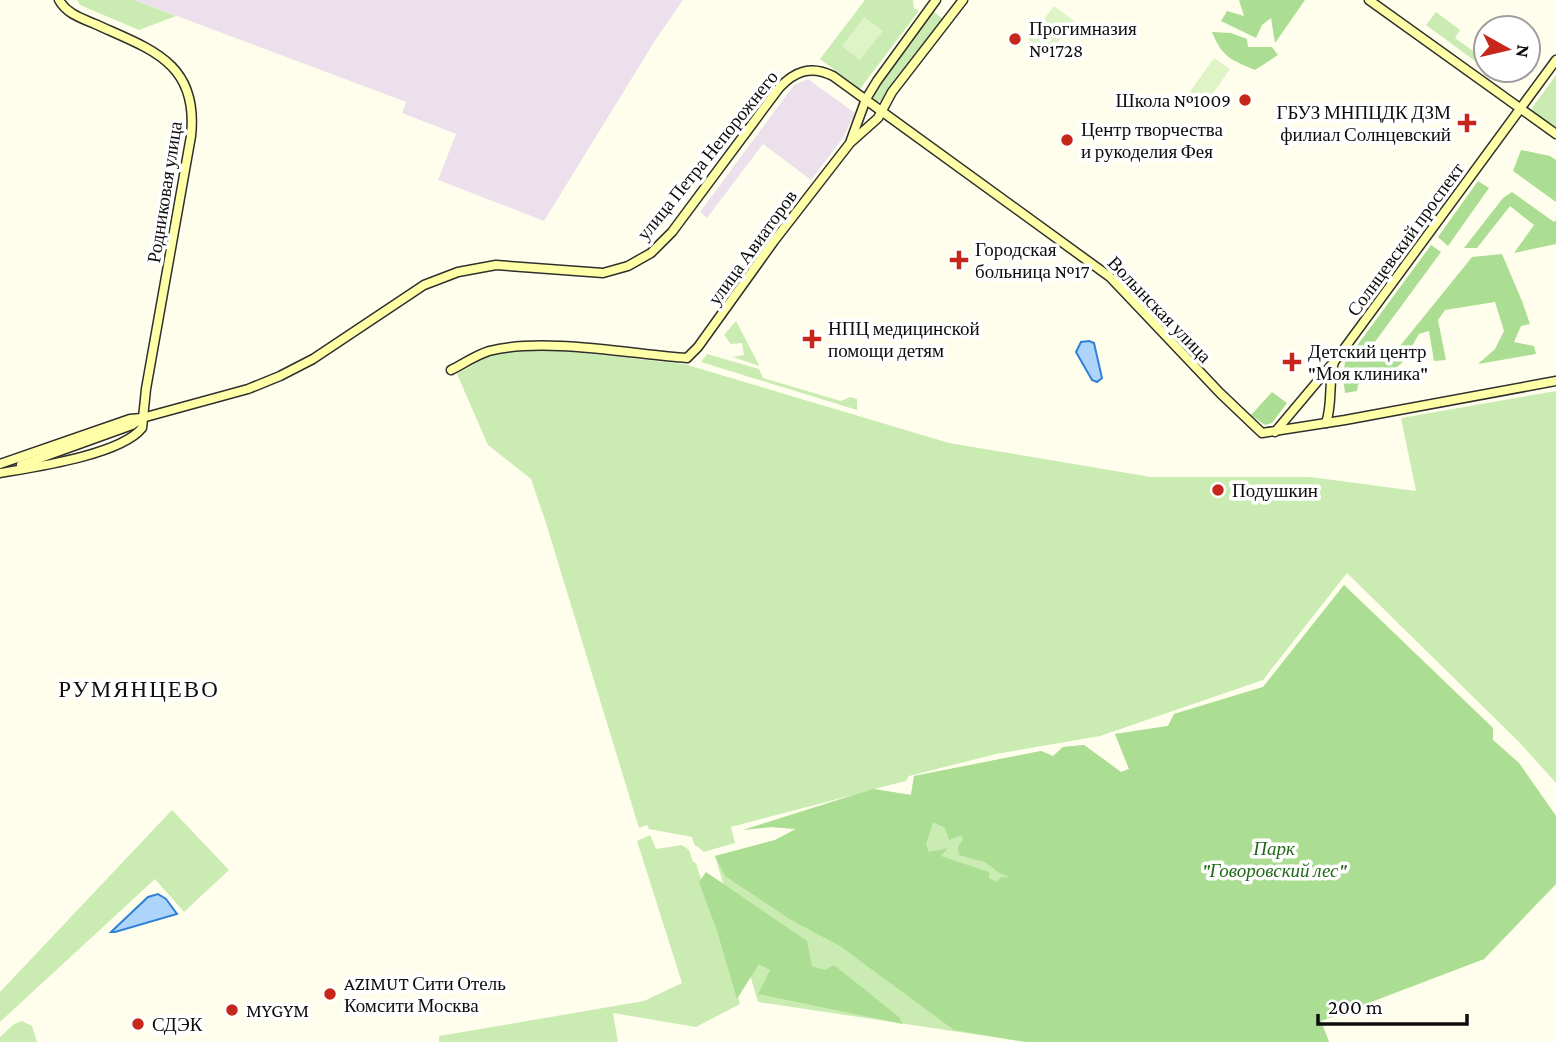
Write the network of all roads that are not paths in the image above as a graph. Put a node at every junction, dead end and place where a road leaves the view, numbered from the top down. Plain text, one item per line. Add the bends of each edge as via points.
1 (60, 0) edge
2 (936, 0) edge
3 (963, 0) edge
4 (1370, 0) edge
5 (1556, 60) edge
6 (866, 99) junction
7 (1521, 109) junction
8 (881, 110) junction
9 (1556, 134) edge
10 (850, 143) junction
11 (1338, 357) junction
12 (451, 370) dead end
13 (1556, 381) edge
14 (1332, 403) junction
15 (1297, 408) junction
16 (142, 418) junction
17 (1345, 420) junction
18 (1326, 423) junction
19 (1295, 429) junction
20 (1275, 432) junction
21 (0, 464) edge
22 (0, 473) edge

1 - 16 street, Родниковая улица via 69,12 165,58 180,75 191,101 191,136
2 - 6 street, улица Авиаторов
3 - 8 street, улица Авиаторов
4 - 7 street
5 - 7 street, Солнцевский проспект
6 - 8 street
6 - 10 street, улица Авиаторов
6 - 16 street, улица Петра Непорожнего via 825,72 810,70 790,76 671,232 651,253 628,266 603,273 496,265 458,272 424,285 280,376
7 - 9 street
7 - 11 street, Солнцевский проспект
8 - 10 street, улица Авиаторов
8 - 20 street, Волынская улица via 1098,267 1259,432
10 - 12 street, улица Авиаторов via 687,358 512,347 487,352
11 - 14 street via 1332,374
11 - 15 street, Солнцевский проспект
13 - 17 street
14 - 17 street via 1336,414
14 - 18 street
15 - 19 street via 1292,423
15 - 20 street, Солнцевский проспект
16 - 21 street, улица Петра Непорожнего
16 - 22 street, улица Петра Непорожнего
16 - 22 street via 142,428 127,441 62,462
17 - 18 street
18 - 19 street
19 - 20 street

